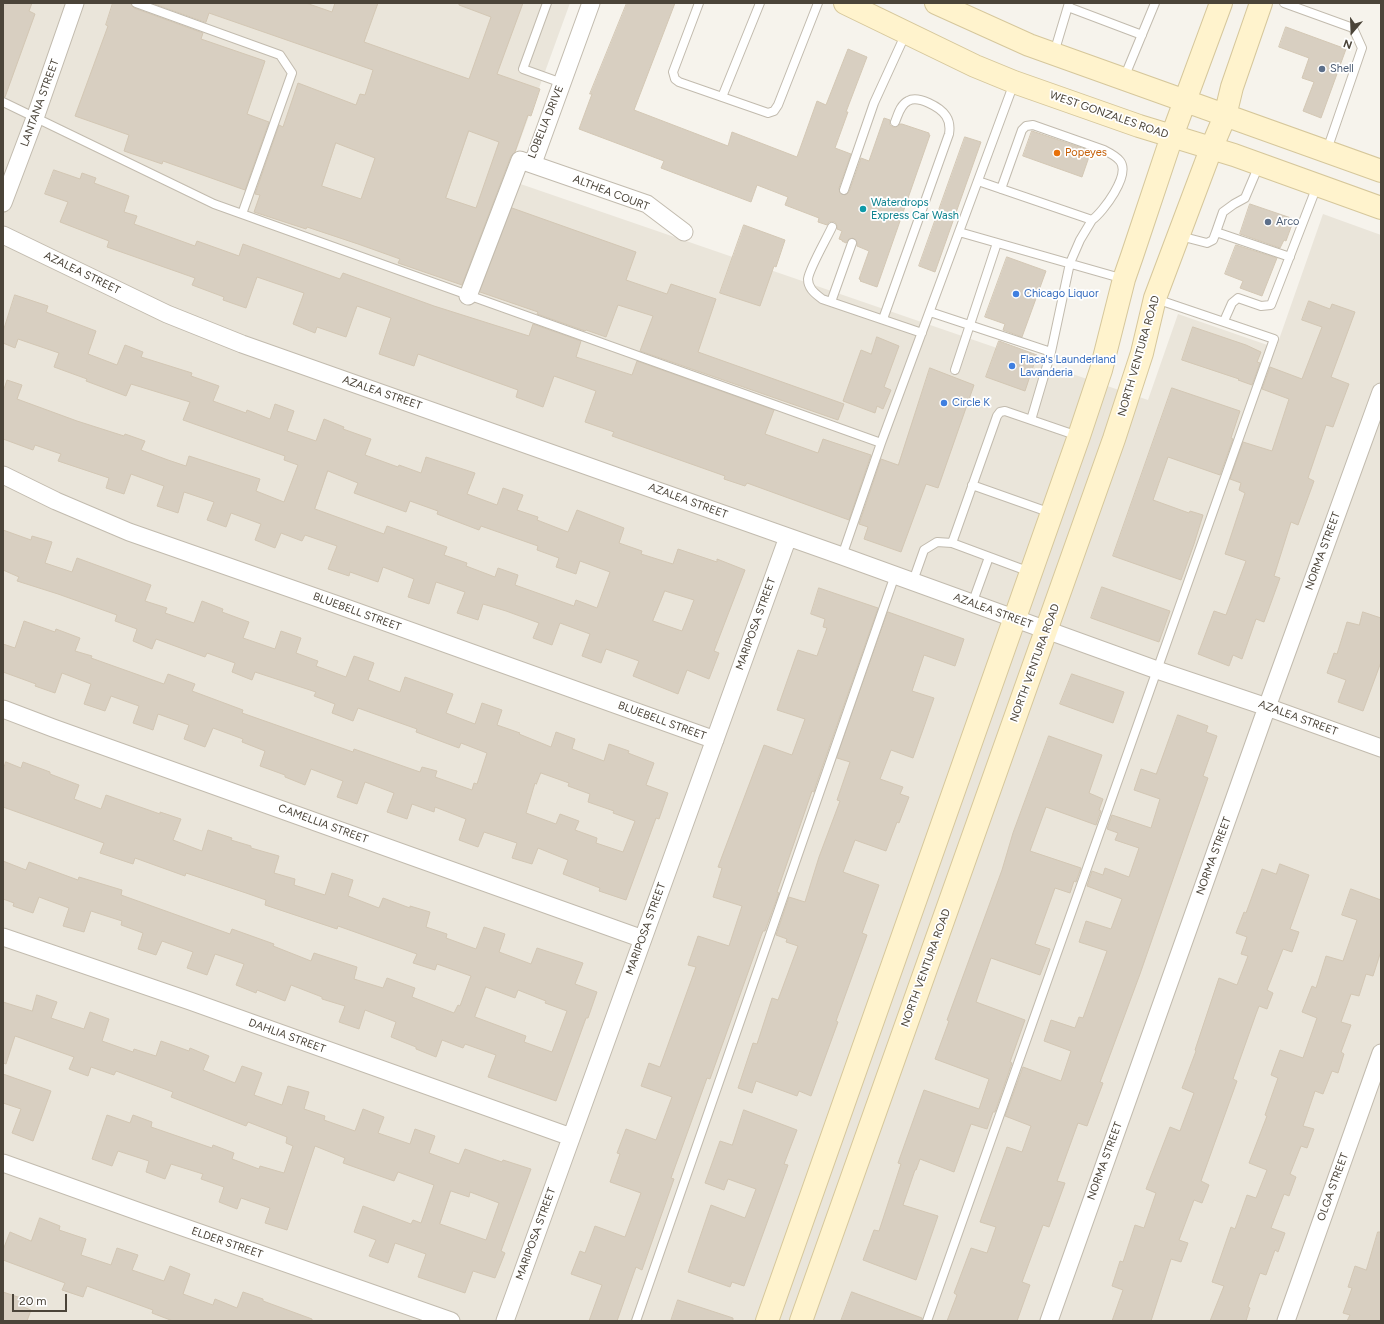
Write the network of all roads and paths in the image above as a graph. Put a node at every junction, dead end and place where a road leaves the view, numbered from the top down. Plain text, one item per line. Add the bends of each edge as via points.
1 (75, 3) edge
2 (136, 3) edge
3 (547, 3) edge
4 (591, 3) edge
5 (699, 3) edge
6 (760, 3) edge
7 (818, 3) edge
8 (845, 3) edge
9 (936, 3) edge
10 (1155, 3) edge
11 (1221, 3) edge
12 (1261, 3) edge
13 (1284, 3) edge
14 (1069, 5) edge
15 (906, 33) junction
16 (1142, 35) junction
17 (1053, 54) junction
18 (1123, 78) junction
19 (1014, 82) junction
20 (562, 83) junction
21 (722, 97) junction
22 (1186, 101) junction
23 (3, 102) edge
24 (1225, 116) junction
25 (35, 118) junction
26 (895, 122) dead end
27 (1172, 136) junction
28 (1211, 149) junction
29 (1326, 152) junction
30 (532, 163) junction
31 (1259, 164) junction
32 (1381, 171) edge
33 (978, 181) junction
34 (1317, 185) junction
35 (1001, 189) junction
36 (844, 190) dead end
37 (3, 203) edge
38 (1381, 208) edge
39 (242, 214) junction
40 (1092, 220) junction
41 (832, 227) dead end
42 (684, 232) dead end
43 (959, 232) junction
44 (1216, 232) junction
45 (3, 234) edge
46 (1179, 236) junction
47 (852, 243) dead end
48 (997, 243) junction
49 (1290, 257) junction
50 (1070, 263) junction
51 (1124, 279) junction
52 (468, 296) junction
53 (1155, 298) junction
54 (831, 302) junction
55 (930, 312) junction
56 (883, 319) junction
57 (1224, 322) junction
58 (970, 325) junction
59 (922, 332) junction
60 (1051, 352) junction
61 (955, 370) dead end
62 (1381, 392) edge
63 (1031, 420) junction
64 (1079, 436) junction
65 (882, 443) junction
66 (3, 475) edge
67 (972, 485) junction
68 (1052, 513) junction
69 (788, 537) junction
70 (952, 543) junction
71 (842, 556) junction
72 (989, 557) junction
73 (1031, 572) junction
74 (895, 575) junction
75 (913, 581) junction
76 (972, 604) junction
77 (1015, 619) junction
78 (1046, 630) junction
79 (1158, 670) junction
80 (1266, 707) junction
81 (3, 709) edge
82 (715, 740) junction
83 (1381, 748) edge
84 (3, 937) edge
85 (643, 939) junction
86 (1381, 1053) edge
87 (571, 1137) junction
88 (3, 1163) edge
89 (451, 1321) edge
90 (505, 1321) edge
91 (636, 1321) edge
92 (767, 1321) edge
93 (801, 1321) edge
94 (927, 1321) edge
95 (1049, 1321) edge
96 (1286, 1321) edge

1 - 25 street, LANTANA STREET
2 - 39 lane via 280,55 292,73
3 - 20 lane via 523,69
4 - 20 street, LOBELIA DRIVE
5 - 21 lane via 673,72 674,78
6 - 21 lane
7 - 21 lane via 774,110 768,113
8 - 15 main road, WEST GONZALES ROAD
9 - 17 main road
10 - 16 lane
11 - 22 main road
12 - 24 main road, NORTH VENTURA ROAD via 1232,87
13 - 29 lane via 1353,28 1362,48
14 - 16 lane
14 - 17 lane
15 - 19 main road, WEST GONZALES ROAD
15 - 36 lane via 874,103
16 - 18 lane
17 - 18 main road
18 - 22 main road
19 - 27 main road, WEST GONZALES ROAD
19 - 33 lane
20 - 30 street, LOBELIA DRIVE
22 - 24 main road
22 - 27 main road
23 - 25 lane
24 - 28 main road, NORTH VENTURA ROAD
24 - 29 main road
25 - 37 street, LANTANA STREET
25 - 39 lane via 214,204
26 - 56 lane via 901,107 908,100 919,100 937,108 946,116 950,126
27 - 28 main road, WEST GONZALES ROAD
27 - 51 main road
28 - 31 main road, WEST GONZALES ROAD
28 - 46 main road, NORTH VENTURA ROAD
29 - 32 main road
30 - 42 street, ALTHEA COURT via 647,204
30 - 52 street, LOBELIA DRIVE via 520,160
31 - 34 main road, WEST GONZALES ROAD
31 - 44 lane via 1245,198 1223,212
33 - 35 lane
33 - 43 lane
34 - 38 main road, WEST GONZALES ROAD
34 - 49 lane
35 - 40 lane
35 - 40 lane via 1022,130 1033,125 1104,150 1121,161 1123,171 1113,196
39 - 52 lane
40 - 50 lane
41 - 54 lane via 808,280 812,291
43 - 48 lane
43 - 55 lane
44 - 46 lane via 1213,240 1207,243
44 - 49 lane
45 - 69 street, AZALEA STREET via 167,314 242,344
46 - 53 main road, NORTH VENTURA ROAD
47 - 54 lane
48 - 50 lane
48 - 58 lane
49 - 57 lane via 1271,305 1261,306 1238,298 1232,303
50 - 51 lane
50 - 60 lane
51 - 64 main road via 1101,370
52 - 65 lane
53 - 57 lane
53 - 78 main road, NORTH VENTURA ROAD via 1142,353 1114,439
54 - 56 lane
55 - 58 lane
55 - 59 lane
56 - 59 lane
57 - 79 lane via 1274,339
58 - 60 lane
58 - 61 lane
59 - 65 lane
60 - 63 lane
62 - 80 street, NORMA STREET
63 - 64 lane
63 - 67 lane via 1005,411 1000,412
64 - 68 main road
65 - 71 lane
66 - 82 street, BLUEBELL STREET via 129,532
67 - 68 lane
67 - 70 lane
68 - 73 main road
69 - 71 street, AZALEA STREET
69 - 82 street, MARIPOSA STREET
70 - 72 lane
70 - 75 lane via 937,542 924,550
71 - 74 street, AZALEA STREET
72 - 73 lane
72 - 76 lane
73 - 77 main road
74 - 75 street, AZALEA STREET
74 - 91 lane
75 - 76 street, AZALEA STREET
76 - 77 street, AZALEA STREET
77 - 78 street, AZALEA STREET
77 - 92 main road
78 - 79 street, AZALEA STREET
78 - 93 main road, NORTH VENTURA ROAD
79 - 80 street, AZALEA STREET
79 - 94 lane
80 - 83 street, AZALEA STREET
80 - 95 street, NORMA STREET
81 - 85 street, CAMELLIA STREET
82 - 85 street, MARIPOSA STREET
84 - 87 street, DAHLIA STREET
85 - 87 street, MARIPOSA STREET
86 - 96 street, OLGA STREET
87 - 90 street, MARIPOSA STREET
88 - 89 street, ELDER STREET

